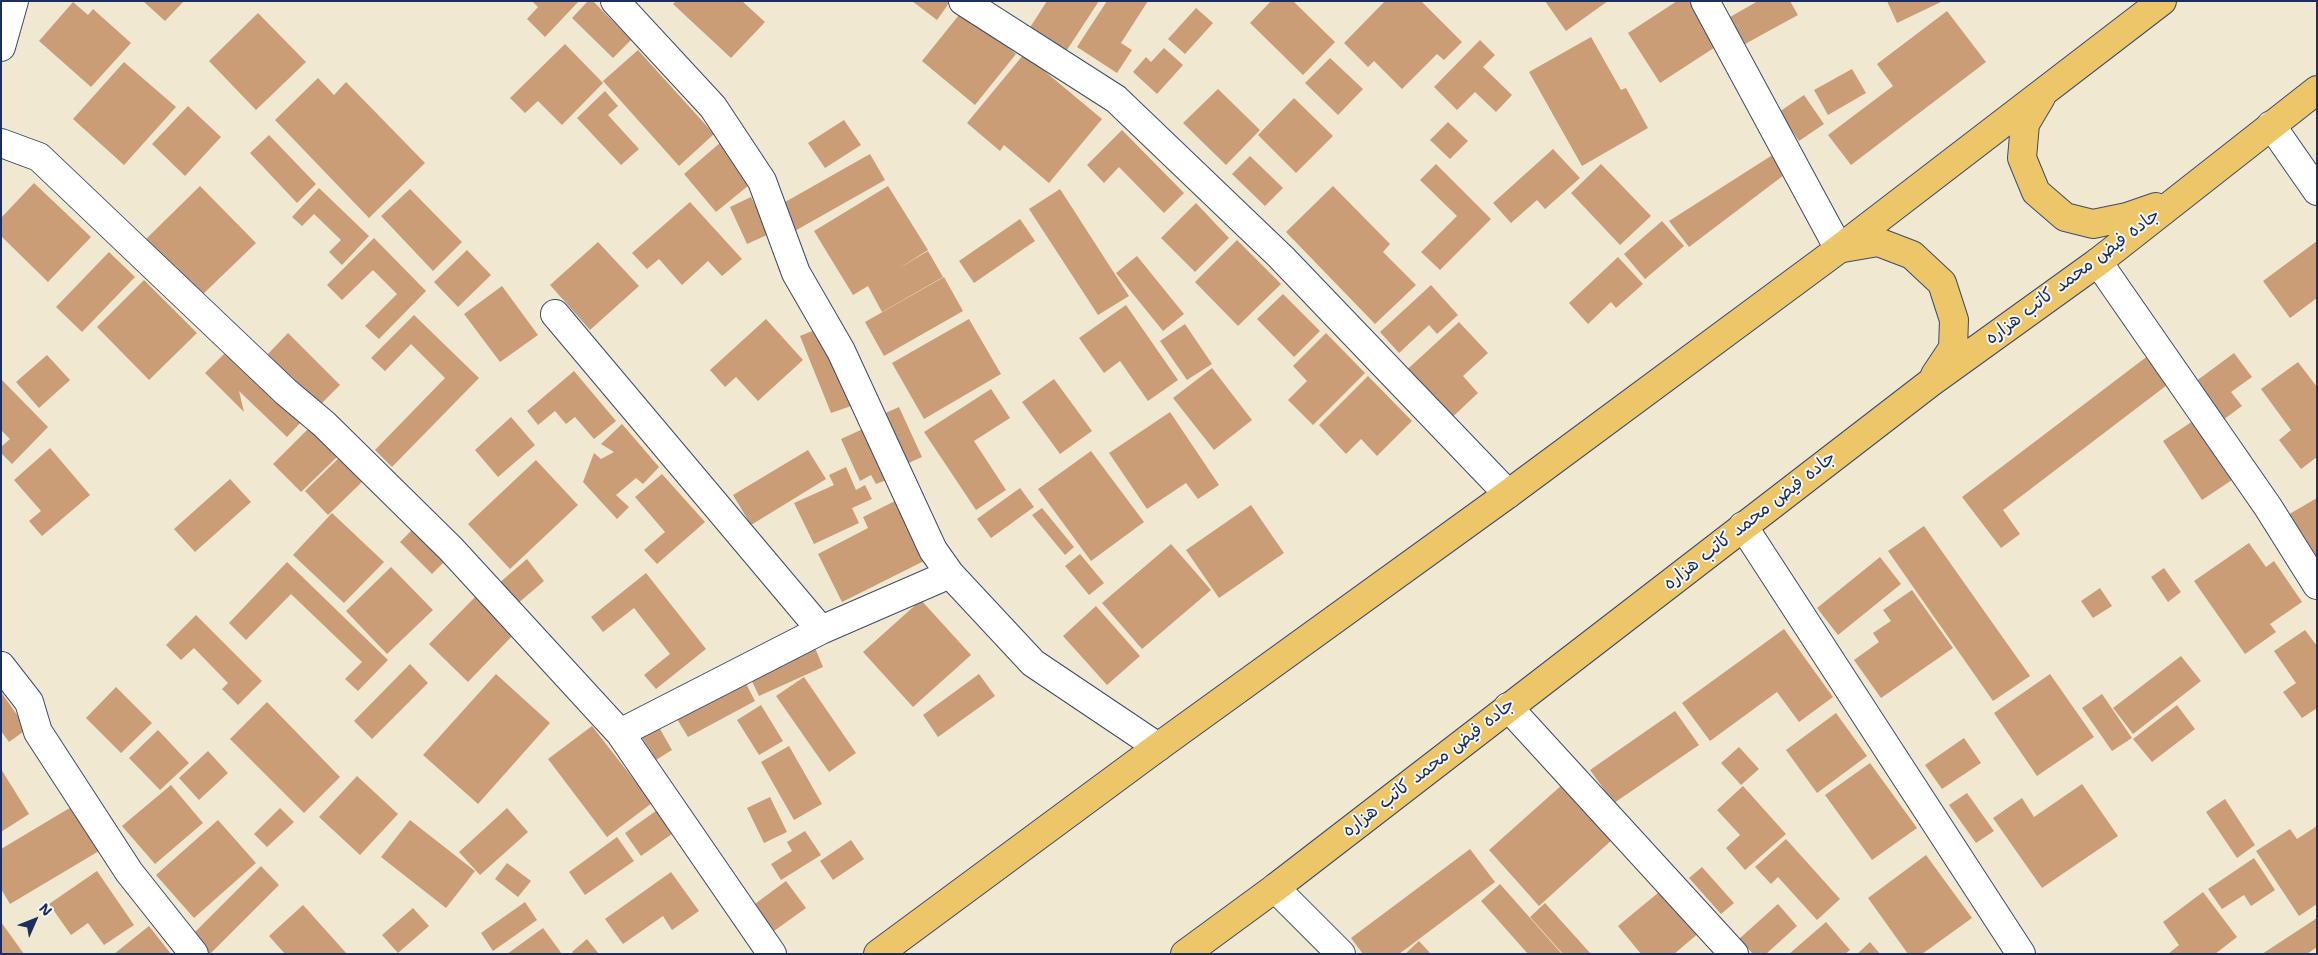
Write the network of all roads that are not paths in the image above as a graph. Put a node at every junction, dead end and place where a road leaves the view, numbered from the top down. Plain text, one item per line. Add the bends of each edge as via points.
1 (14, 1) edge
2 (615, 1) edge
3 (963, 1) edge
4 (1705, 1) edge
5 (2162, 1) edge
6 (1, 46) edge
7 (2045, 90) junction
8 (2317, 90) edge
9 (2271, 125) junction
10 (1, 143) edge
11 (2317, 191) edge
12 (2172, 201) junction
13 (1839, 249) junction
14 (2098, 262) junction
15 (555, 314) dead end
16 (1930, 383) junction
17 (1508, 494) junction
18 (1743, 526) junction
19 (950, 574) junction
20 (2317, 585) edge
21 (821, 630) junction
22 (1, 666) edge
23 (1508, 707) junction
24 (620, 733) junction
25 (1158, 747) junction
26 (1275, 888) junction
27 (194, 954) edge
28 (772, 954) edge
29 (878, 954) edge
30 (1184, 954) edge
31 (1341, 954) edge
32 (1734, 954) edge
33 (2021, 954) edge

1 - 6 street
2 - 19 street via 713,106 762,181 796,273 840,351 933,550
3 - 17 street via 1116,99 1281,257
4 - 13 street
5 - 7 main road
7 - 12 main road via 2025,124 2022,158 2036,192 2065,217 2093,224 2127,218
7 - 13 main road
8 - 9 main road, جاده فیض محمد کاتب هزاره
9 - 11 street
9 - 12 main road, جاده فیض محمد کاتب هزاره
10 - 24 street via 39,157 286,392 324,424 451,549
12 - 14 main road, جاده فیض محمد کاتب هزاره
13 - 16 main road via 1878,242 1912,255 1942,283 1954,320 1953,348
13 - 17 main road
14 - 16 main road, جاده فیض محمد کاتب هزاره
14 - 20 street via 2268,507
15 - 21 street
16 - 18 main road, جاده فیض محمد کاتب هزاره
17 - 25 main road
18 - 23 main road, جاده فیض محمد کاتب هزاره
18 - 33 street
19 - 21 street
19 - 25 street via 1033,663
21 - 24 street
22 - 27 street via 29,702 38,732 129,872
23 - 26 main road, جاده فیض محمد کاتب هزاره
23 - 32 street
24 - 28 street
25 - 29 main road
26 - 30 main road, جاده فیض محمد کاتب هزاره
26 - 31 street

